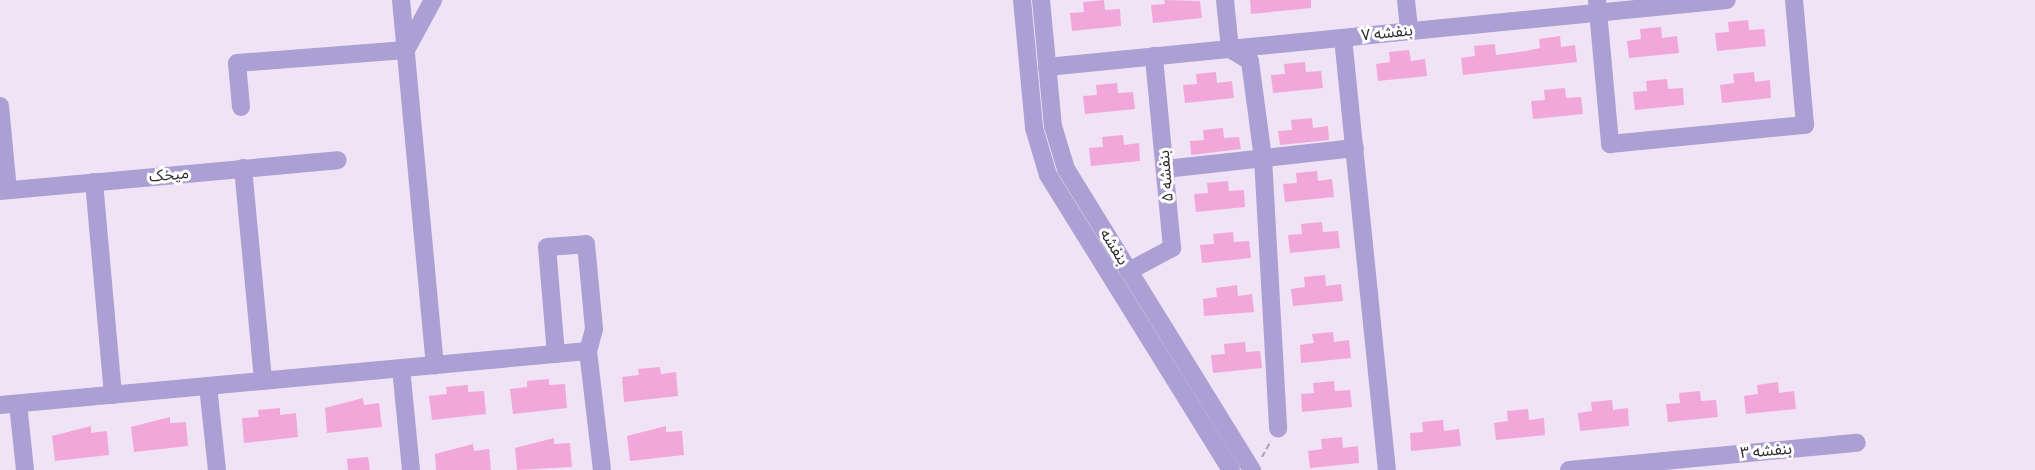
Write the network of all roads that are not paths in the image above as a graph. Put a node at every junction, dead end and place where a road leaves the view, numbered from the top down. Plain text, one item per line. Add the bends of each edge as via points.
1 (401, 0) edge
2 (433, 0) edge
3 (1022, 0) edge
4 (1041, 0) edge
5 (1225, 0) edge
6 (1406, 0) edge
7 (1726, 0) edge
8 (1794, 0) edge
9 (1597, 6) edge
10 (1409, 31) junction
11 (1344, 38) junction
12 (1230, 49) junction
13 (406, 50) junction
14 (1154, 56) junction
15 (1047, 67) junction
16 (0, 106) edge
17 (241, 107) dead end
18 (1355, 148) junction
19 (1263, 158) junction
20 (338, 160) dead end
21 (243, 168) junction
22 (1165, 169) junction
23 (94, 182) junction
24 (4, 191) edge
25 (1129, 271) junction
26 (588, 351) junction
27 (556, 354) junction
28 (435, 365) junction
29 (401, 368) junction
30 (263, 381) junction
31 (208, 386) junction
32 (113, 395) junction
33 (9, 404) edge
34 (1278, 429) road end
35 (1857, 443) dead end
36 (1256, 465) edge
37 (1639, 467) edge
38 (25, 470) edge
39 (217, 470) edge
40 (411, 470) edge
41 (602, 470) edge
42 (1232, 470) edge
43 (1387, 470) edge
44 (1569, 470) edge

1 - 13 street
2 - 13 street
3 - 42 street, بنفشه via 1034,128 1048,175
4 - 15 street, بنفشه
5 - 12 street
6 - 10 street
7 - 9 street, بنفشه ۷
8 - 9 street via 1805,125 1610,144
9 - 10 street, بنفشه ۷
10 - 11 street, بنفشه ۷
11 - 12 street, بنفشه ۷
11 - 18 street
12 - 14 street, بنفشه ۷
12 - 19 street via 1250,61
13 - 17 street via 237,63
13 - 28 street
14 - 15 street, بنفشه ۷
14 - 22 street, بنفشه ۵
15 - 25 street, بنفشه via 1053,126 1066,169
16 - 24 street
18 - 19 street
18 - 43 street
19 - 22 street
19 - 34 street
20 - 21 street, میخک
21 - 23 street, میخک
21 - 30 street
22 - 25 street, بنفشه ۵ via 1172,248
23 - 24 street, میخک
23 - 32 street
25 - 36 street, بنفشه
26 - 27 street
26 - 27 street via 594,329 586,244 548,247
26 - 41 street
27 - 28 street
28 - 29 street
29 - 30 street
29 - 40 street
30 - 31 street
31 - 32 street
31 - 39 street
32 - 33 street
33 - 38 street
35 - 37 street, بنفشه ۳
37 - 44 street, بنفشه ۳

